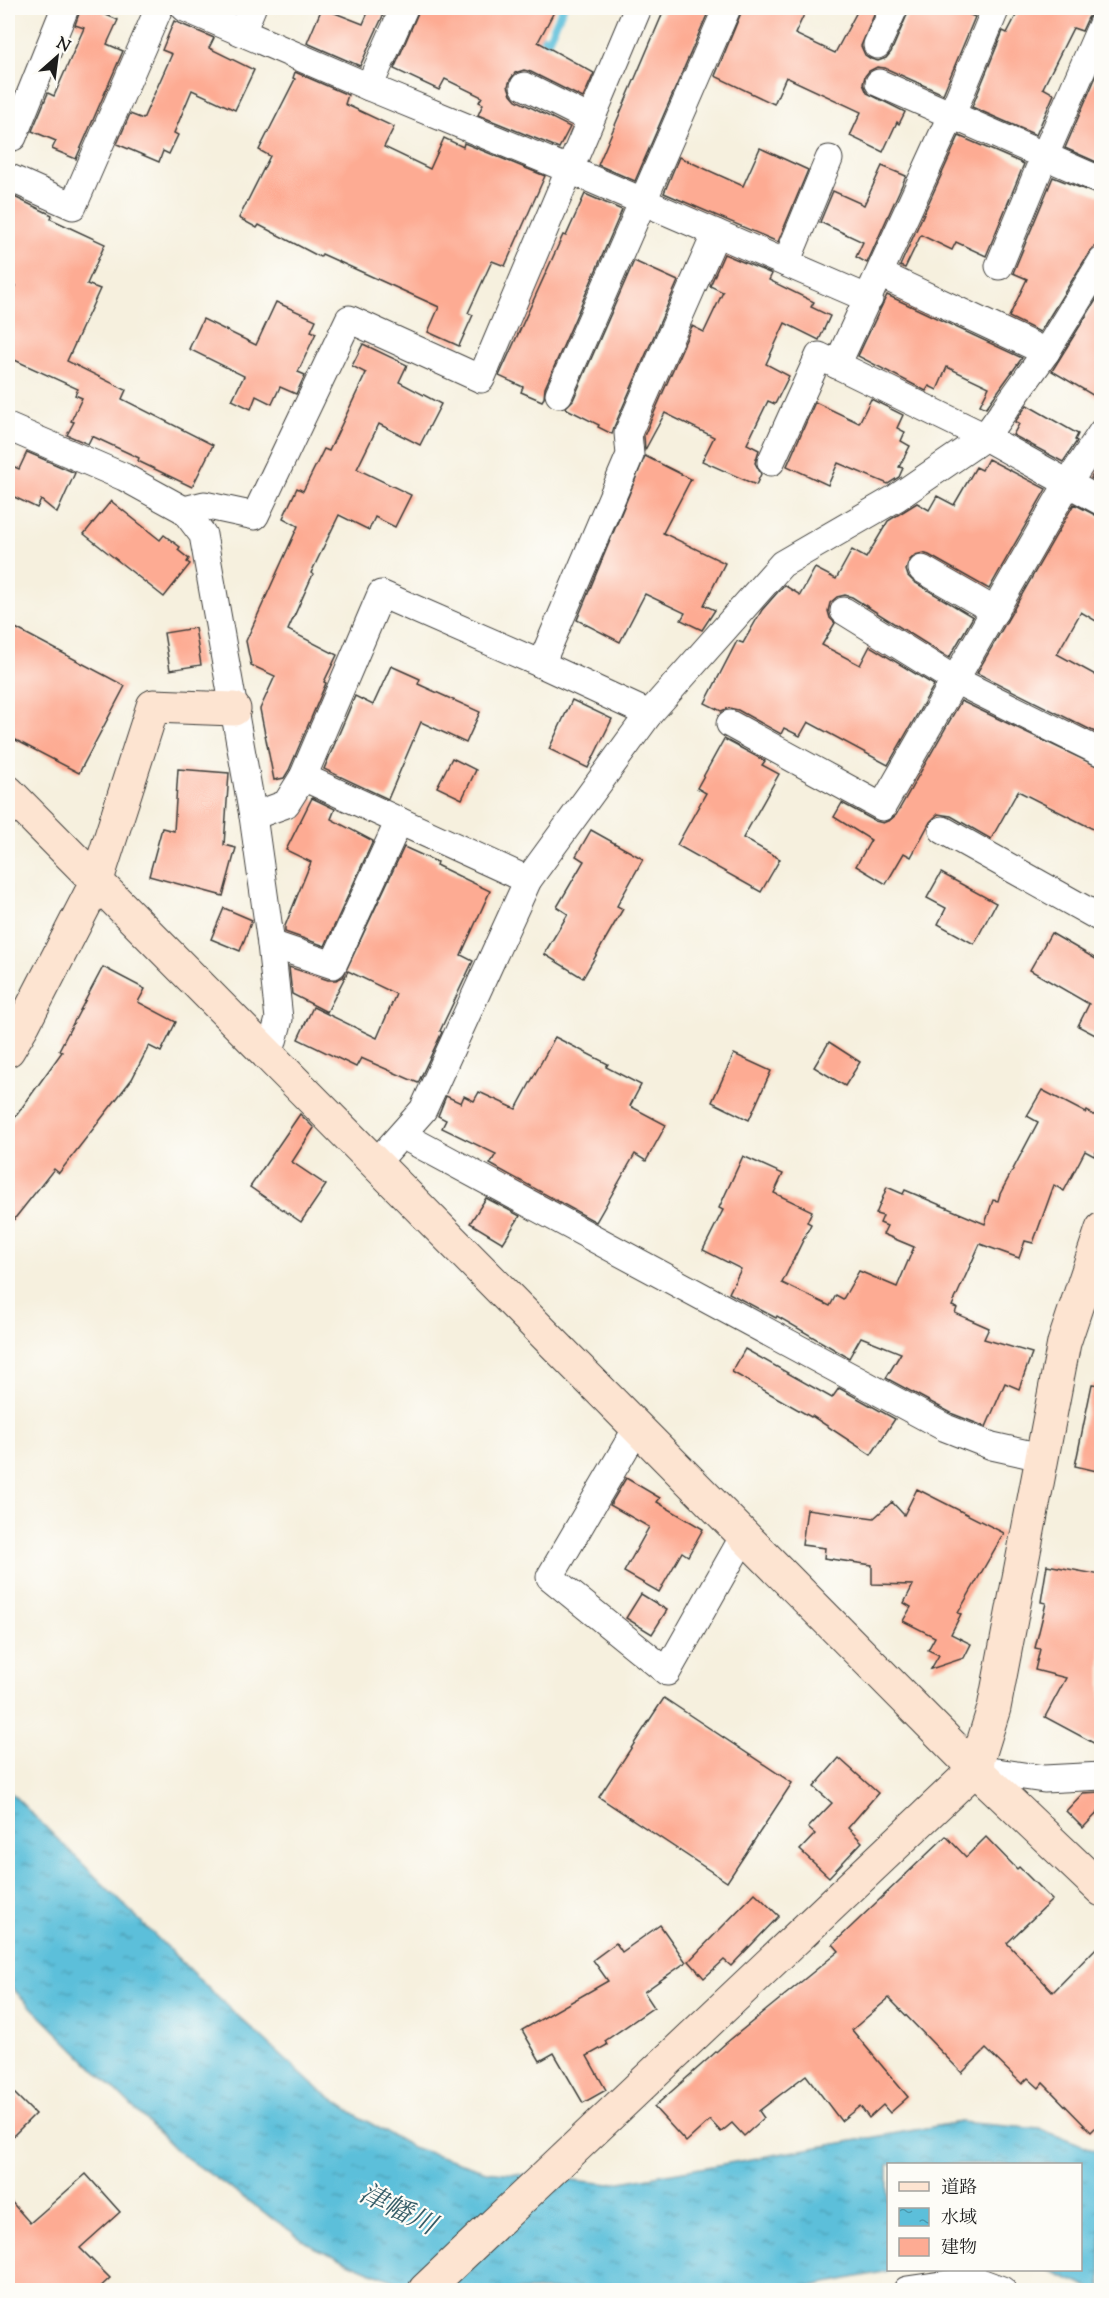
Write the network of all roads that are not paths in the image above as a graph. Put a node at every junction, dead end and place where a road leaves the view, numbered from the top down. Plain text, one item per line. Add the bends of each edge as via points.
1 (65, 8) edge
2 (159, 8) edge
3 (185, 8) edge
4 (252, 8) edge
5 (404, 8) edge
6 (638, 8) edge
7 (727, 8) edge
8 (894, 8) edge
9 (996, 8) edge
10 (1101, 24) edge
11 (242, 32) junction
12 (877, 45) dead end
13 (879, 83) dead end
14 (524, 86) dead end
15 (369, 87) junction
16 (952, 114) junction
17 (590, 119) junction
18 (13, 137) dead end
19 (1044, 157) junction
20 (830, 159) dead end
21 (568, 169) junction
22 (8, 177) edge
23 (1101, 181) edge
24 (644, 202) junction
25 (716, 233) junction
26 (1101, 261) edge
27 (786, 263) junction
28 (999, 266) dead end
29 (880, 274) junction
30 (868, 299) junction
31 (1046, 352) junction
32 (837, 365) junction
33 (559, 394) dead end
34 (8, 427) edge
35 (1101, 432) edge
36 (985, 437) junction
37 (771, 462) dead end
38 (1068, 483) junction
39 (1101, 502) edge
40 (184, 510) junction
41 (922, 569) dead end
42 (844, 611) dead end
43 (995, 611) junction
44 (541, 664) junction
45 (955, 680) junction
46 (234, 709) junction
47 (649, 714) junction
48 (730, 724) dead end
49 (1101, 753) edge
50 (303, 777) junction
51 (8, 792) edge
52 (253, 816) junction
53 (399, 821) junction
54 (943, 830) dead end
55 (528, 880) junction
56 (96, 883) junction
57 (1101, 919) edge
58 (271, 944) junction
59 (8, 1050) edge
60 (269, 1056) junction
61 (402, 1135) junction
62 (375, 1164) junction
63 (1101, 1229) edge
64 (637, 1428) junction
65 (1041, 1457) junction
66 (744, 1536) junction
67 (975, 1768) junction
68 (1101, 1776) edge
69 (1101, 1890) edge
70 (425, 2290) edge
71 (908, 2290) edge
72 (1002, 2290) edge

1 - 18 street
2 - 22 street via 73,206
3 - 11 street
4 - 11 street
5 - 15 street
6 - 17 street
7 - 24 street
8 - 12 street
9 - 16 street
10 - 19 street
11 - 15 street
13 - 16 street
14 - 17 street
15 - 21 street
16 - 19 street
16 - 29 street
17 - 21 street
19 - 23 street
19 - 28 street
20 - 27 street
21 - 24 street
21 - 40 street via 482,379 349,319 255,516 204,505
24 - 25 street
24 - 33 street
25 - 27 street
25 - 44 street via 628,433 630,455
26 - 31 street
27 - 30 street
29 - 30 street
29 - 31 street
30 - 32 street
31 - 36 street
32 - 36 street
32 - 37 street via 819,356 774,430
34 - 40 street via 124,477
35 - 38 street
36 - 38 street
36 - 47 street via 896,498 782,564
38 - 39 street
38 - 43 street
40 - 46 street via 203,535
41 - 43 street
42 - 45 street
43 - 45 street
44 - 47 street
44 - 50 street via 381,594
45 - 48 street via 882,807
45 - 49 street
46 - 52 street
46 - 56 street via 153,706
47 - 55 street
50 - 52 street via 286,804
50 - 53 street
51 - 56 street
52 - 58 street
53 - 55 street
53 - 58 street via 333,965
54 - 57 street
55 - 61 street via 423,1110
56 - 59 street
56 - 60 street
58 - 60 street via 279,1019
60 - 62 street
61 - 62 street
61 - 65 street via 946,1428 992,1446
62 - 64 street
63 - 65 street via 1064,1343
64 - 66 street
64 - 66 street via 550,1577 667,1672
65 - 67 street via 994,1708
66 - 67 street
67 - 68 street via 1044,1779
67 - 69 street
67 - 70 street
71 - 72 street via 975,2280

